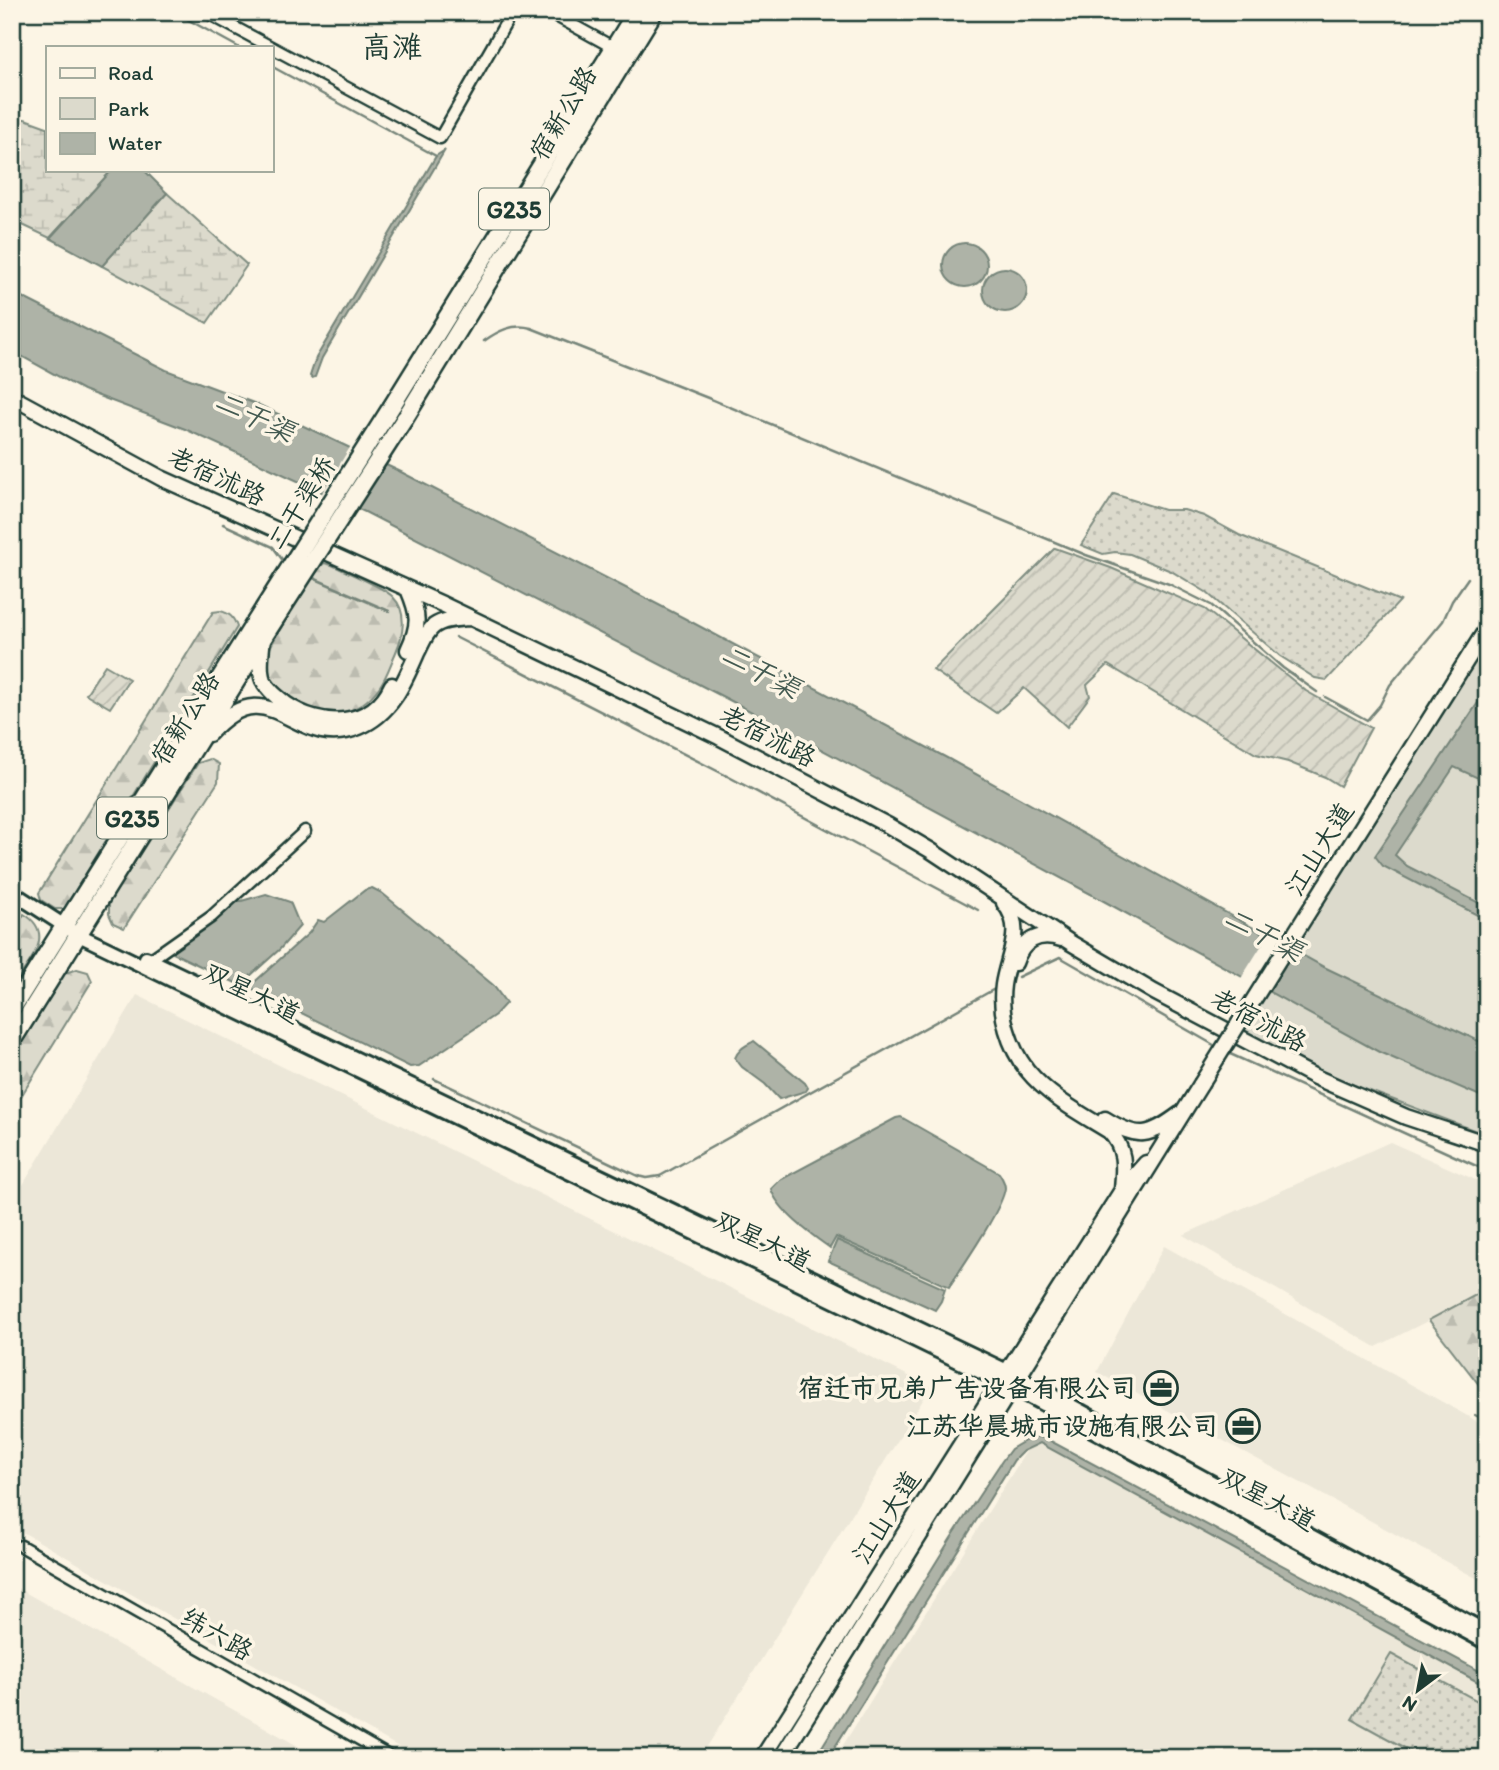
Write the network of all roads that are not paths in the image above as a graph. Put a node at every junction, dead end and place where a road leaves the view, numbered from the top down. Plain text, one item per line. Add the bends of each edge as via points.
1 (206, 12) edge
2 (512, 12) edge
3 (549, 12) edge
4 (636, 12) edge
5 (654, 12) edge
6 (269, 46) edge
7 (273, 48) edge
8 (621, 52) junction
9 (12, 397) edge
10 (392, 406) joint
11 (405, 418) joint
12 (408, 589) junction
13 (471, 618) junction
14 (1487, 628) edge
15 (260, 633) junction
16 (190, 756) junction
17 (305, 831) dead end
18 (982, 883) junction
19 (12, 892) edge
20 (1016, 908) junction
21 (73, 926) junction
22 (1071, 943) junction
23 (1019, 952) junction
24 (146, 963) junction
25 (12, 1009) edge
26 (12, 1041) edge
27 (1187, 1109) junction
28 (1173, 1133) junction
29 (1487, 1144) edge
30 (1122, 1190) junction
31 (1011, 1380) junction
32 (21, 1546) dead end
33 (1487, 1632) edge
34 (1487, 1643) edge
35 (392, 1758) edge
36 (762, 1758) edge
37 (781, 1758) edge

1 - 6 street
2 - 7 street via 440,138
3 - 8 street
4 - 8 highway, 宿新公路 / G235
5 - 8 highway, 宿新公路 / G235
8 - 10 highway, 宿新公路 / G235
8 - 11 highway, 宿新公路 / G235
9 - 12 main road, 老宿沭路 via 161,478
10 - 15 highway, 二干渠桥 / G235, bridge
11 - 15 highway, 二干渠桥 / G235, bridge
12 - 13 main road, 老宿沭路
12 - 15 main road via 419,618 416,634 390,690 357,718 314,719 274,695 263,681
13 - 16 main road via 436,624 427,633 404,681 374,721 350,730 325,732 275,710 246,706 225,717
13 - 18 main road, 老宿沭路 via 719,737 890,826
14 - 27 main road, 江山大道, bridge
15 - 16 highway, 宿新公路 / G235
15 - 21 highway, 宿新公路 / G235
16 - 21 highway, 宿新公路 / G235
17 - 24 street via 211,917
18 - 20 main road, 老宿沭路
18 - 30 main road via 1014,920 1002,1002 1012,1046 1026,1069 1051,1094 1117,1139 1124,1163
19 - 21 street, 双星大道
20 - 22 main road, 老宿沭路
20 - 23 main road via 1021,927
21 - 24 street, 双星大道
21 - 25 highway, 宿新公路 / G235
21 - 26 highway, 宿新公路 / G235
22 - 23 main road via 1048,935 1027,942
22 - 29 main road, 老宿沭路 via 1315,1077 1406,1117
23 - 27 main road via 1008,1003 1013,1024 1030,1060 1052,1086 1115,1126 1138,1135 1160,1129
24 - 31 street, 双星大道
27 - 28 main road, 江山大道
28 - 30 main road, 江山大道
28 - 31 main road, 江山大道
30 - 31 main road, 江山大道
31 - 33 street, 双星大道
31 - 34 street, 双星大道
31 - 36 main road, 江山大道
31 - 37 main road, 江山大道
32 - 35 street, 纬六路

